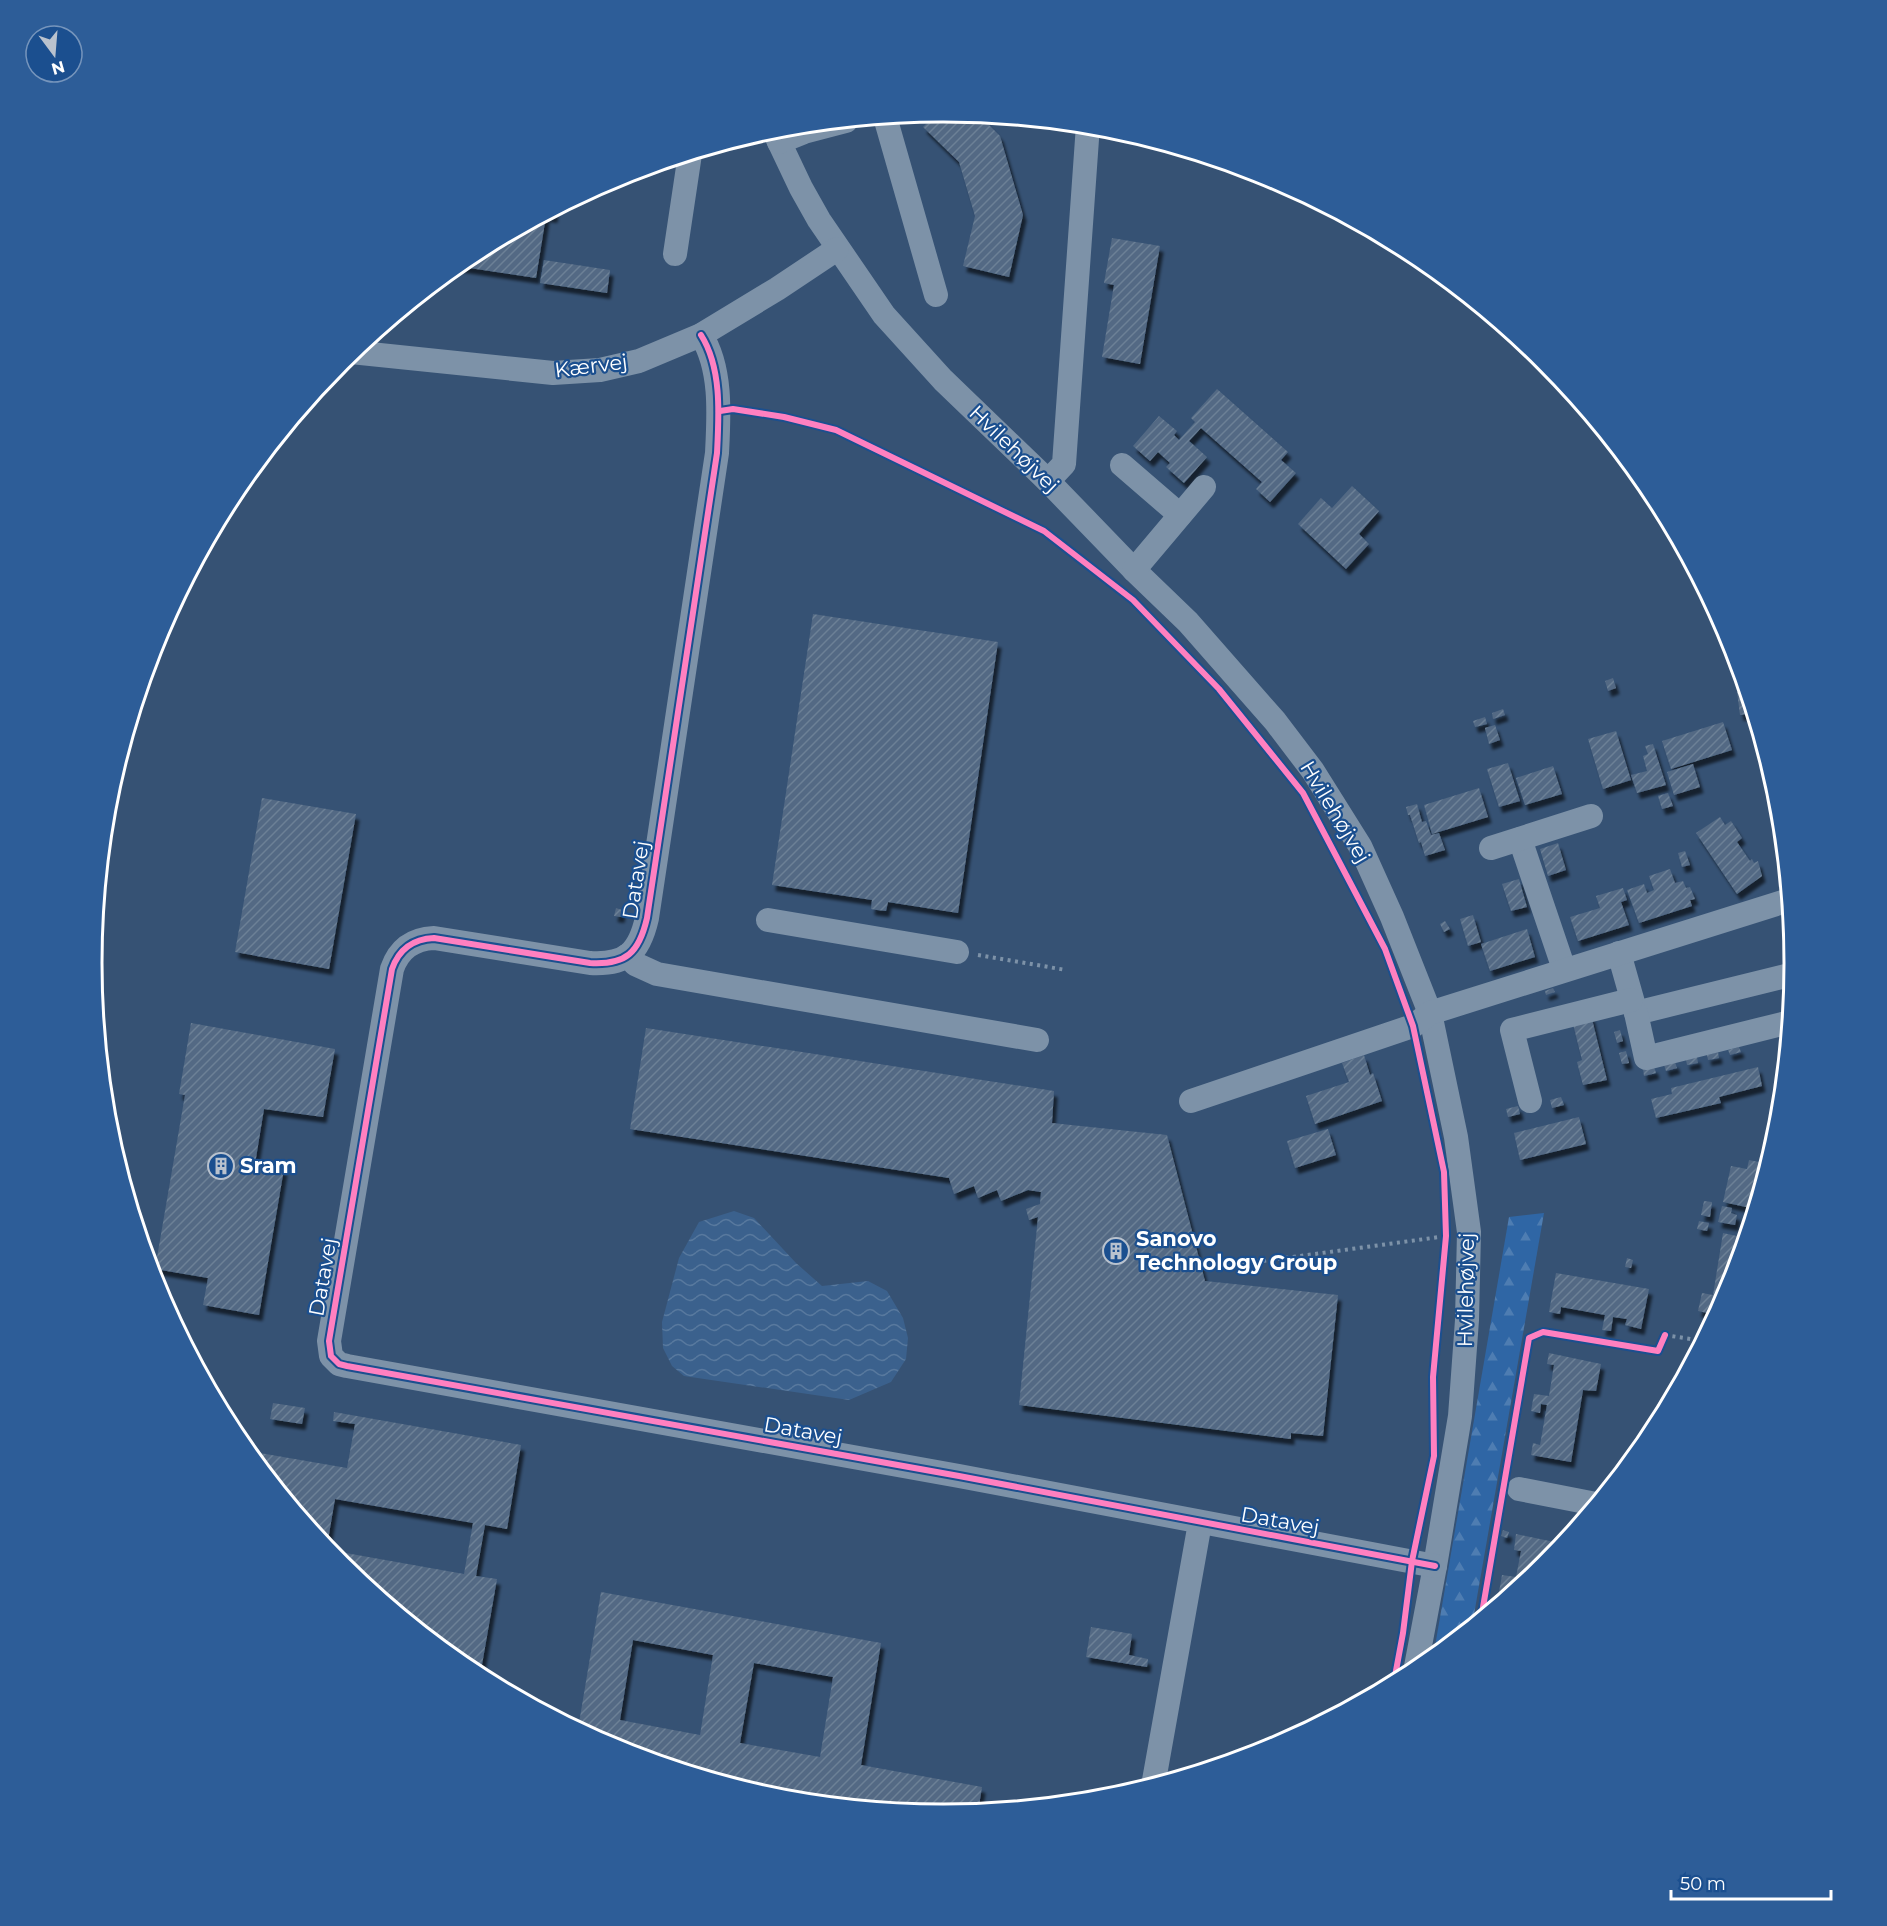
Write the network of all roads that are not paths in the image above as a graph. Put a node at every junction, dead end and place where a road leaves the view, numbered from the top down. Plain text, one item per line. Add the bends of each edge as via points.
1 (887, 123) edge
2 (1087, 135) edge
3 (778, 138) edge
4 (689, 161) edge
5 (837, 249) junction
6 (675, 254) dead end
7 (936, 295) dead end
8 (701, 335) junction
9 (364, 353) edge
10 (1122, 465) dead end
11 (1048, 481) junction
12 (1204, 487) dead end
13 (1180, 515) junction
14 (1134, 570) junction
15 (1591, 816) dead end
16 (1520, 839) junction
17 (1491, 848) dead end
18 (1782, 902) edge
19 (768, 920) dead end
20 (957, 952) road end
21 (1619, 953) junction
22 (628, 955) junction
23 (1564, 969) junction
24 (1785, 976) edge
25 (1634, 1007) junction
26 (1430, 1013) junction
27 (1782, 1024) edge
28 (1029, 1038) dead end
29 (1191, 1101) dead end
30 (1530, 1101) dead end
31 (1519, 1489) dead end
32 (1589, 1503) edge
33 (1200, 1523) junction
34 (1435, 1566) junction
35 (1418, 1658) edge
36 (1154, 1778) edge

1 - 7 street
2 - 11 street via 1064,464
3 - 5 street, Hvilehøjvej
4 - 6 street
5 - 8 street, Kærvej
5 - 11 street, Hvilehøjvej via 884,315 943,380
8 - 9 street, Kærvej via 639,361 600,370 553,373
8 - 22 street, Datavej via 707,344 720,402 717,453 647,918 643,937
10 - 13 street
11 - 14 street, Hvilehøjvej
12 - 13 street
13 - 14 street
14 - 26 street, Hvilehøjvej via 1188,622 1313,771 1360,846
15 - 16 street
16 - 17 street
16 - 23 street
18 - 21 street
19 - 20 street
21 - 23 street
21 - 25 street
22 - 28 street via 635,964 657,974
22 - 33 street, Datavej via 605,964 590,963 434,938 413,942 400,953 392,969 329,1341 333,1360 347,1366
23 - 26 street
24 - 25 street
25 - 27 street via 1646,1058
25 - 30 street via 1512,1030
26 - 29 street via 1413,1026
26 - 34 street, Hvilehøjvej via 1456,1137 1468,1232 1460,1416
31 - 32 street
33 - 34 street, Datavej
33 - 36 street
34 - 35 street, Hvilehøjvej

